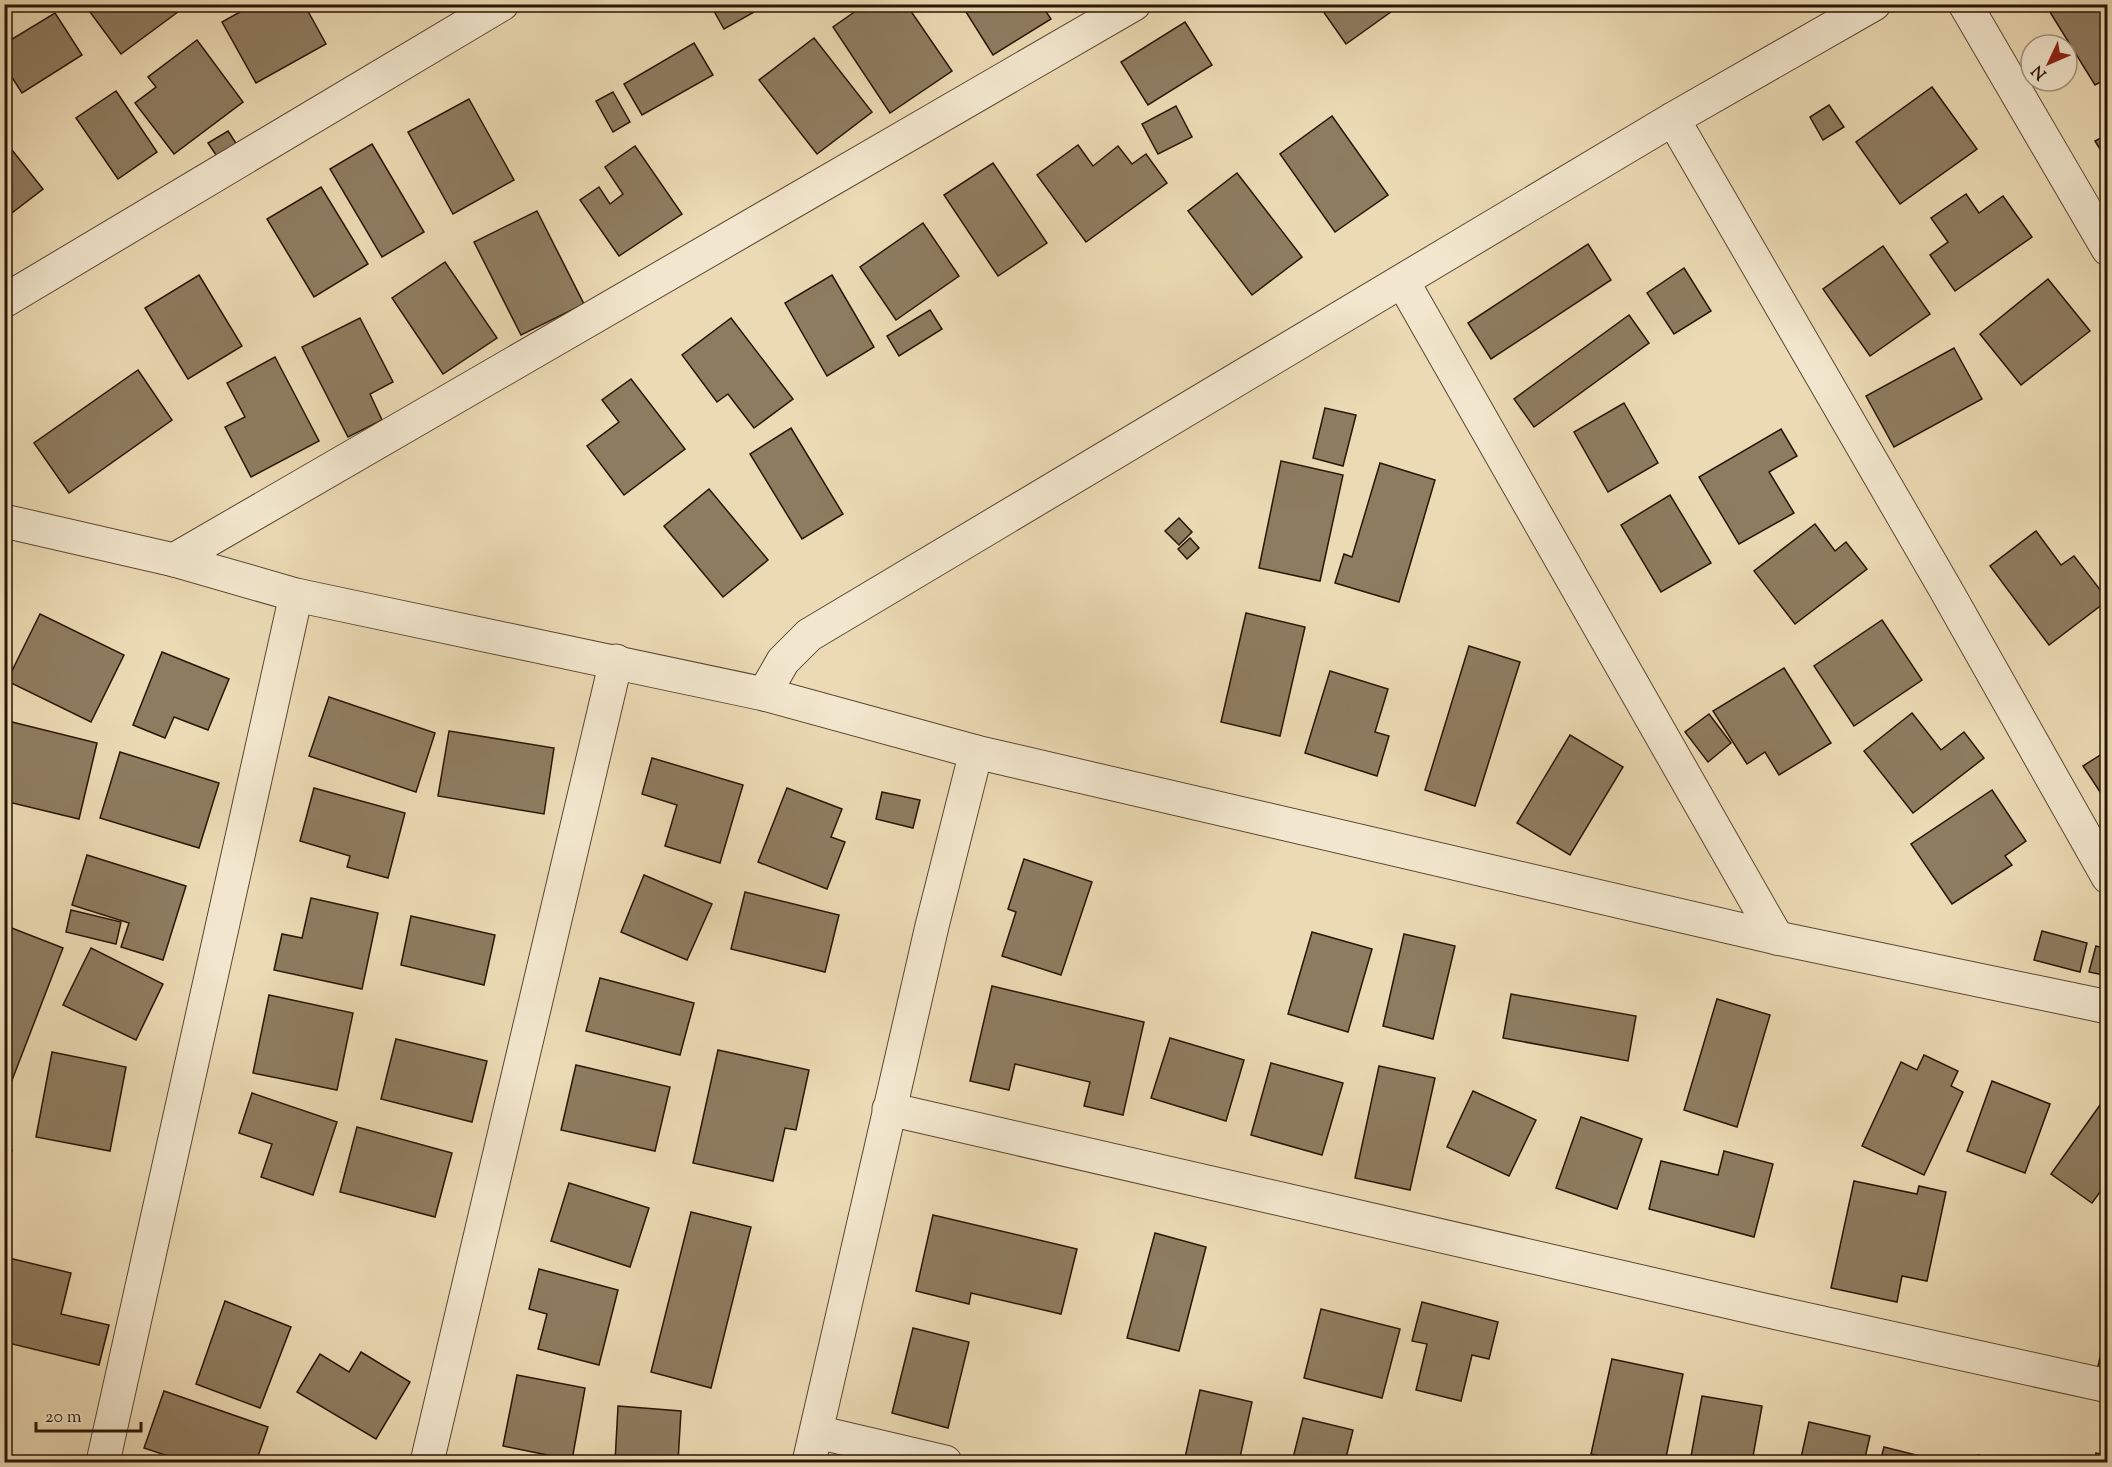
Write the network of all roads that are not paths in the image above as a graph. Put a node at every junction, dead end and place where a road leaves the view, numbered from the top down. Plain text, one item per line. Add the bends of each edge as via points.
1 (502, 4) edge
2 (1134, 4) edge
3 (1874, 4) edge
4 (1965, 4) edge
5 (1673, 119) junction
6 (2108, 249) edge
7 (1403, 282) junction
8 (4, 302) edge
9 (4, 521) edge
10 (174, 560) junction
11 (296, 595) junction
12 (616, 661) junction
13 (764, 694) junction
14 (976, 752) junction
15 (2108, 877) edge
16 (1777, 938) junction
17 (2108, 1007) edge
18 (889, 1108) junction
19 (2108, 1386) edge
20 (813, 1447) edge
21 (103, 1462) edge
22 (427, 1462) edge
23 (945, 1462) edge

1 - 8 street
2 - 10 street
3 - 5 street
4 - 6 street
5 - 7 street
5 - 15 street
7 - 13 street via 809,635 783,661
7 - 16 street
9 - 10 street
10 - 11 street
11 - 12 street
11 - 21 street
12 - 13 street
12 - 22 street
13 - 14 street
14 - 16 street
14 - 18 street
16 - 17 street
18 - 19 street
18 - 20 street
20 - 23 street

